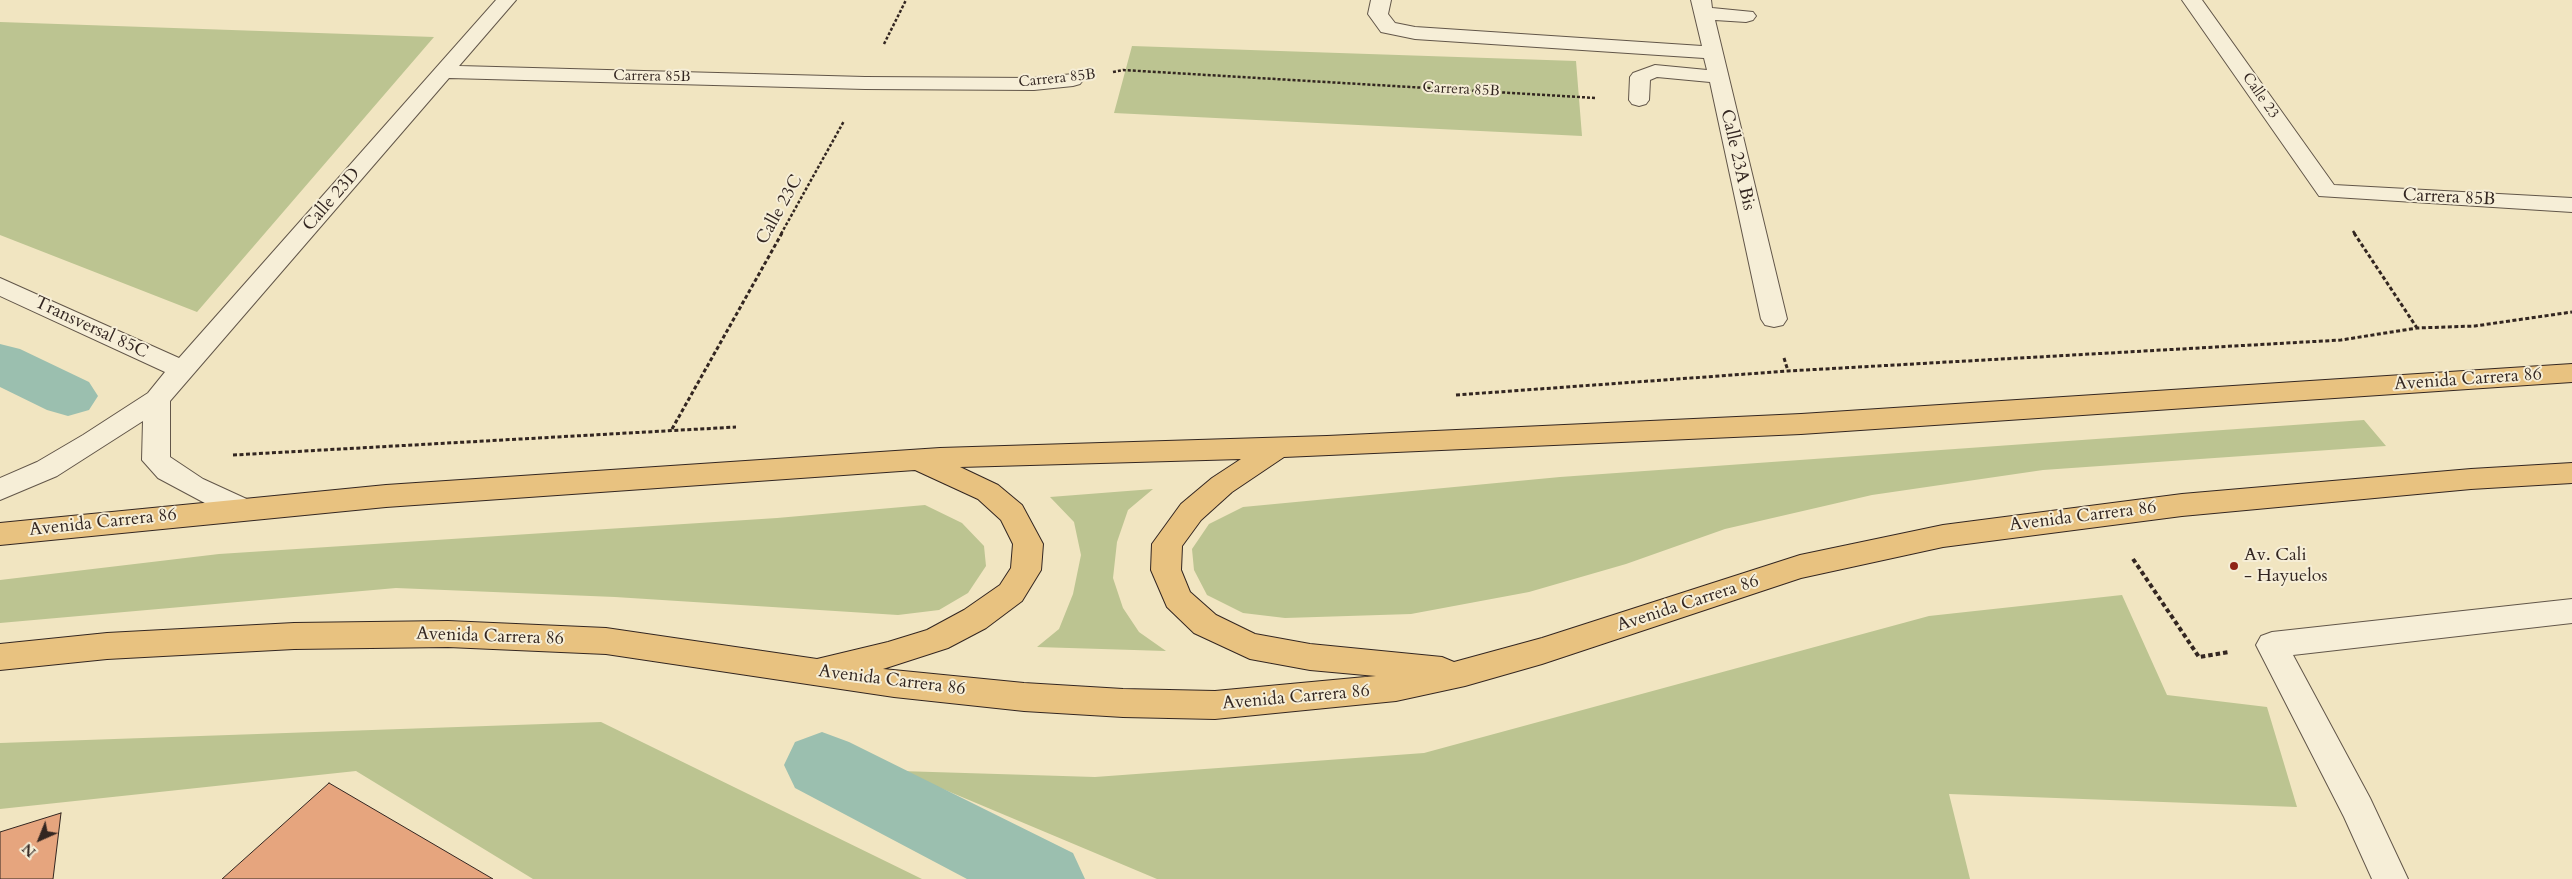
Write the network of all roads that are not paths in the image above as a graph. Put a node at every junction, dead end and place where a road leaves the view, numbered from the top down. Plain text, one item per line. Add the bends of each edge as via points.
1 (506, 0) edge
2 (1382, 0) edge
3 (2192, 0) edge
4 (1702, 7) edge
5 (1746, 16) dead end
6 (1712, 53) junction
7 (443, 72) junction
8 (1718, 77) junction
9 (1073, 80) road end
10 (1639, 100) road end
11 (2327, 192) joint
12 (2572, 205) edge
13 (0, 286) edge
14 (1774, 319) dead end
15 (183, 370) junction
16 (2572, 373) edge
17 (157, 399) junction
18 (1278, 448) junction
19 (918, 460) junction
20 (2572, 473) edge
21 (0, 490) edge
22 (241, 509) junction
23 (0, 534) edge
24 (2572, 612) edge
25 (0, 656) edge
26 (813, 671) junction
27 (1465, 673) junction
28 (2390, 879) edge

1 - 7 street, Calle 23D
2 - 6 street via 1378,14 1388,28 1415,33
3 - 11 street, Calle 23
4 - 5 street
4 - 6 street, Calle 23A Bis
6 - 8 street, Calle 23A Bis
7 - 9 street, Carrera 85B via 865,83 1034,84
7 - 15 street, Calle 23D
8 - 10 street via 1655,71 1640,77
8 - 14 street, Calle 23A Bis
11 - 12 street, Carrera 85B
13 - 15 street, Transversal 85C
15 - 17 street, Calle 23D
16 - 18 main road, Avenida Carrera 86 via 1801,424
17 - 21 street, Calle 23D via 85,447
17 - 22 street via 156,460 192,486
18 - 19 main road, Avenida Carrera 86
18 - 27 main road via 1203,501 1167,544 1166,570 1178,599 1205,624 1250,646 1310,657
19 - 22 main road, Avenida Carrera 86 via 638,477
19 - 26 main road via 988,492 1012,513 1028,544 1026,570 1011,593 937,639 888,655
20 - 27 main road, Avenida Carrera 86 via 2192,504 1943,536 1800,567 1542,652
22 - 23 main road, Avenida Carrera 86
24 - 28 street via 2272,645 2358,809
25 - 26 main road, Avenida Carrera 86 via 284,636 448,634 606,641
26 - 27 main road, Avenida Carrera 86 via 894,684 1024,697 1215,705 1396,688

